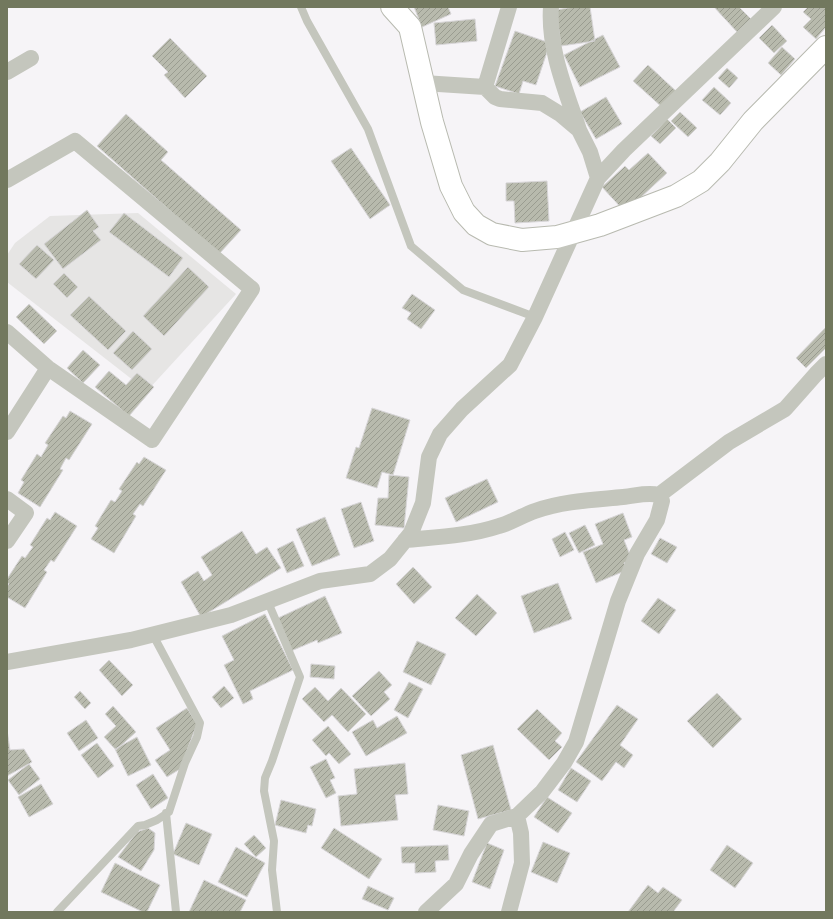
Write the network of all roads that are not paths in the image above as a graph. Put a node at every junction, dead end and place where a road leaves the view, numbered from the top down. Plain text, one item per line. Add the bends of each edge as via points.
1 (301, 7) edge
2 (392, 7) edge
3 (509, 7) edge
4 (551, 7) edge
5 (774, 7) edge
6 (826, 47) edge
7 (31, 58) dead end
8 (7, 72) edge
9 (423, 82) junction
10 (485, 86) junction
11 (579, 130) junction
12 (598, 178) junction
13 (7, 180) edge
14 (573, 232) junction
15 (535, 317) junction
16 (7, 332) edge
17 (826, 364) edge
18 (48, 368) junction
19 (7, 432) edge
20 (659, 495) junction
21 (7, 499) edge
22 (405, 540) junction
23 (7, 541) edge
24 (268, 602) junction
25 (152, 635) junction
26 (7, 662) edge
27 (166, 814) junction
28 (517, 816) junction
29 (57, 912) edge
30 (176, 912) edge
31 (277, 912) edge
32 (426, 912) edge
33 (509, 912) edge

1 - 15 lane via 368,129 411,246 463,290
2 - 9 main road via 410,27
3 - 10 street
4 - 11 street via 550,21 556,60
5 - 12 street
6 - 14 main road via 753,121 701,181 676,196 600,225
7 - 8 street
9 - 10 street
9 - 14 main road via 451,186 464,212 476,225 492,234 522,240 557,237
10 - 11 street via 500,99 542,103
11 - 12 street via 590,152
12 - 14 street
13 - 18 street via 75,141 252,289 152,440
14 - 15 street
15 - 22 street via 510,365 440,434 429,457 423,503 411,533
16 - 18 street
17 - 20 street via 785,409 729,442
18 - 19 street
20 - 22 street via 650,493 559,504 499,526 467,534
20 - 28 street via 662,501 657,520 637,554 618,601 576,742 542,792
21 - 23 street via 26,513
22 - 24 street via 390,559 370,574 320,582
24 - 25 street via 231,615
24 - 31 lane via 300,677 265,778 264,791 274,841 272,870
25 - 26 street
25 - 27 lane via 200,723 198,737 169,812
27 - 29 lane via 138,826
27 - 30 lane
28 - 32 street via 491,824 471,854 456,884
28 - 33 street via 521,833 522,863

